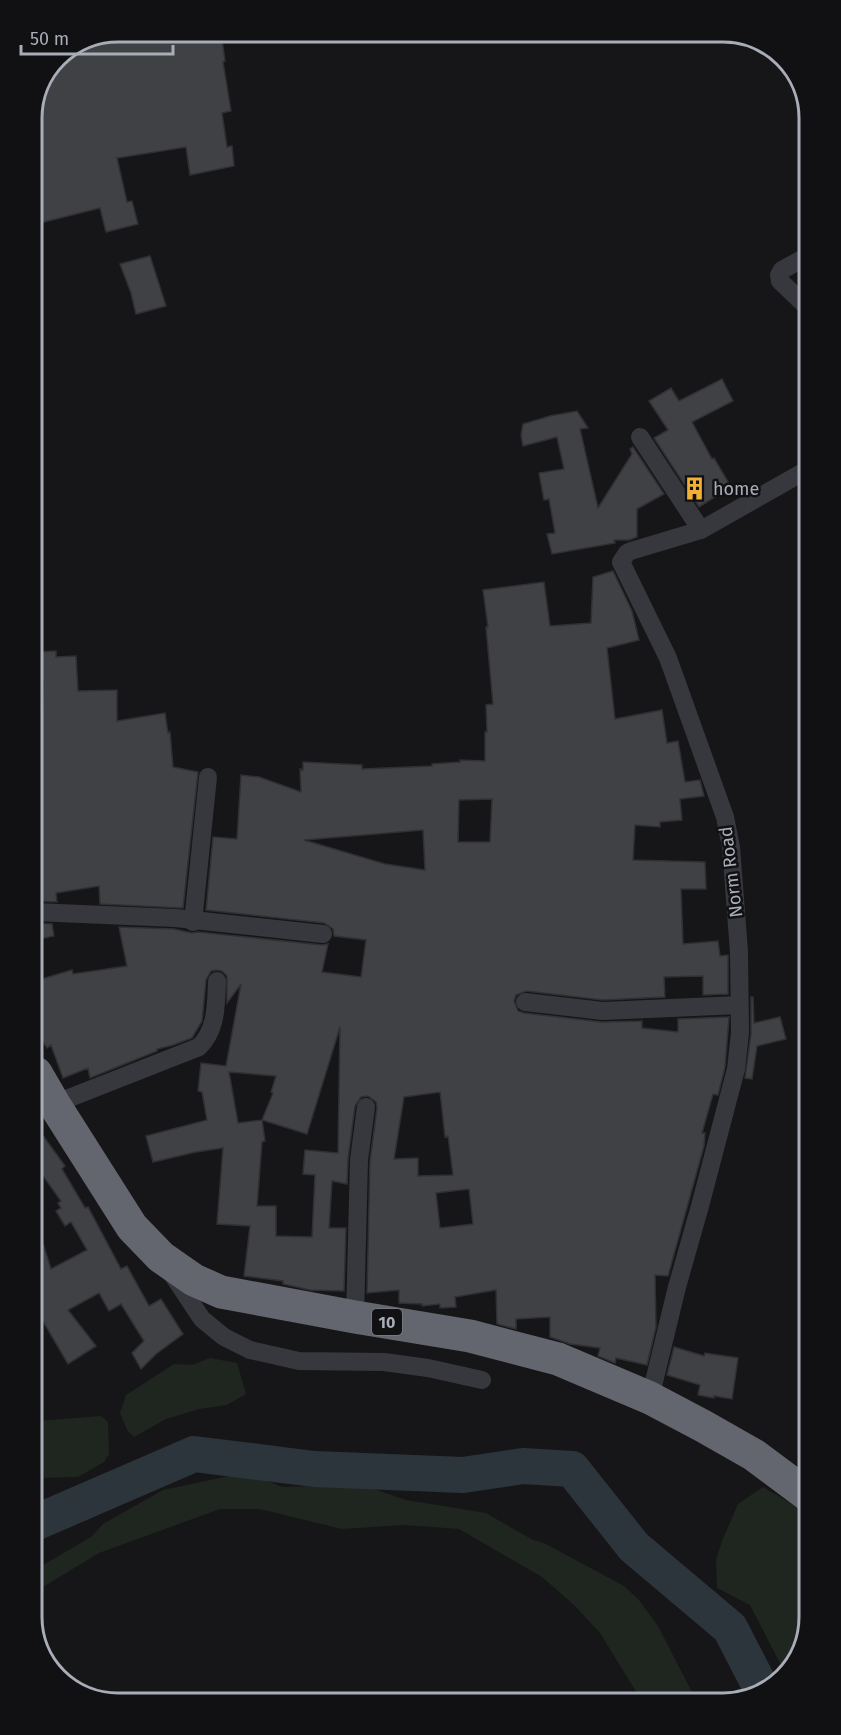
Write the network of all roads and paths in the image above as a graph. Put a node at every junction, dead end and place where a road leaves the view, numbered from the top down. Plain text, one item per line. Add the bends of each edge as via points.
1 (799, 261) edge
2 (799, 299) edge
3 (640, 437) dead end
4 (799, 474) edge
5 (700, 530) junction
6 (208, 777) dead end
7 (42, 912) edge
8 (193, 922) junction
9 (323, 934) dead end
10 (217, 981) dead end
11 (525, 1002) dead end
12 (739, 1005) junction
13 (42, 1083) edge
14 (54, 1104) junction
15 (366, 1107) dead end
16 (161, 1257) junction
17 (356, 1317) junction
18 (482, 1380) dead end
19 (650, 1398) junction
20 (799, 1489) edge

1 - 2 street via 779,275
3 - 5 street
4 - 5 street, Norm Road
5 - 12 street, Norm Road via 627,553 621,562 668,658 725,817 731,847
6 - 8 street
7 - 8 street
8 - 9 street
10 - 14 street via 212,1028 198,1047
11 - 12 street via 603,1011
12 - 19 street, Norm Road via 739,1052 733,1079
13 - 14 highway, 10
14 - 16 highway, 10 via 132,1227
15 - 17 street via 359,1160
16 - 17 highway, 10 via 194,1280 221,1292
16 - 18 street via 202,1319 224,1337 250,1350 299,1361 384,1362
17 - 19 highway, 10 via 470,1336 558,1359
19 - 20 highway, 10 via 754,1455

